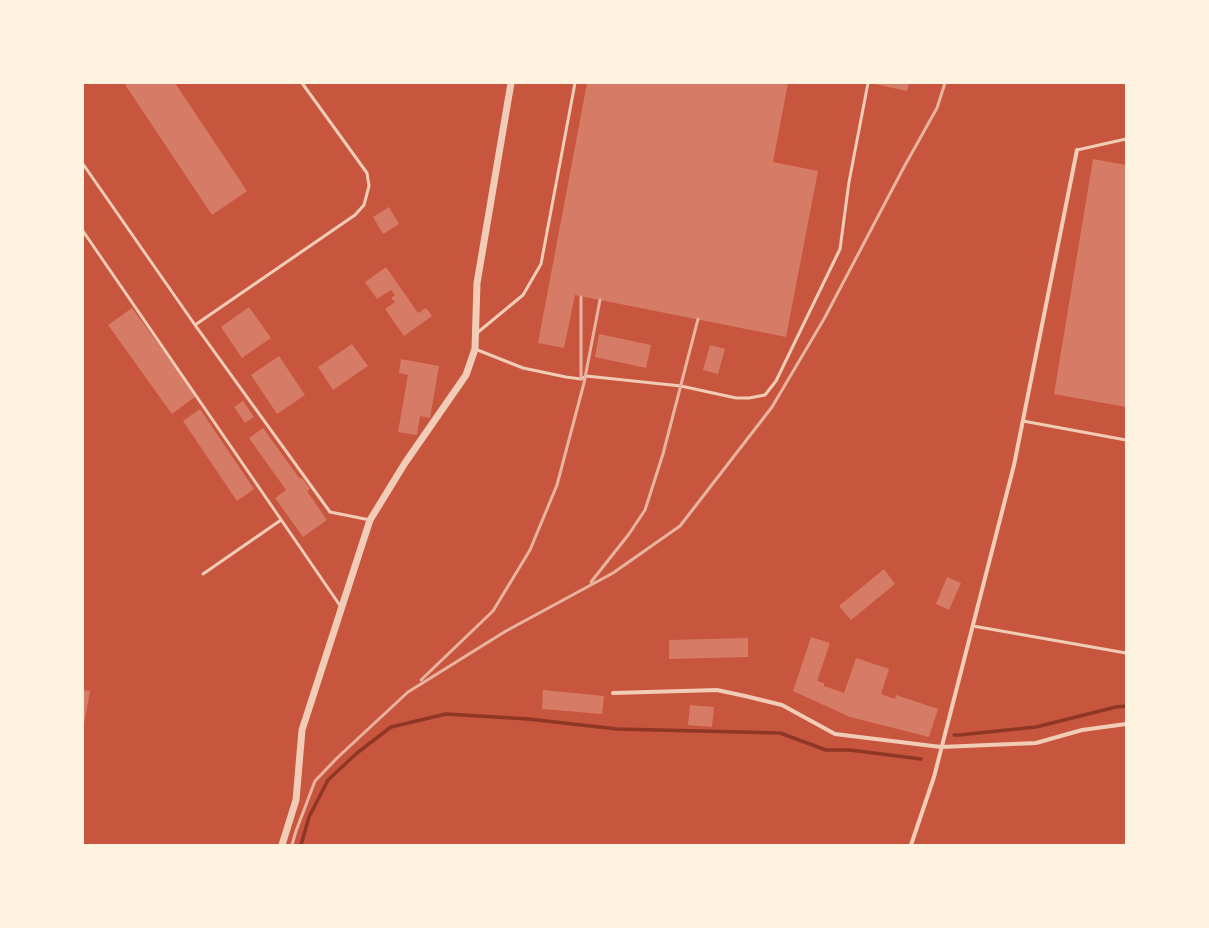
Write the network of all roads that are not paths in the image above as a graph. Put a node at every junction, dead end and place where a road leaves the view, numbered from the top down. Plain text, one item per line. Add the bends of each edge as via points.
1 (302, 83) edge
2 (511, 83) edge
3 (575, 83) edge
4 (868, 83) edge
5 (1126, 139) edge
6 (1077, 150) joint
7 (83, 164) edge
8 (83, 231) edge
9 (195, 325) junction
10 (475, 334) junction
11 (475, 349) junction
12 (1023, 421) junction
13 (1126, 440) edge
14 (281, 520) junction
15 (370, 520) junction
16 (203, 574) dead end
17 (342, 608) junction
18 (973, 626) junction
19 (1126, 653) edge
20 (613, 693) dead end
21 (1126, 724) edge
22 (941, 747) junction
23 (282, 845) edge
24 (911, 845) edge

1 - 9 lane via 367,172 370,186 364,205 355,216
2 - 10 street via 477,283
3 - 10 lane via 541,264 523,295
4 - 11 lane via 849,182 840,249 776,381 765,395 736,398 681,386 586,376 581,379 566,377 522,368
5 - 6 lane
6 - 12 street
7 - 9 lane
8 - 14 lane
9 - 15 lane via 330,512
10 - 11 street
11 - 15 street via 466,375 405,463
12 - 13 lane
12 - 18 street
14 - 16 lane
14 - 17 lane
15 - 17 street
17 - 23 street via 302,730 296,800
18 - 19 lane
18 - 22 street
20 - 22 street via 717,690 782,705 835,734
21 - 22 street via 1082,730 1036,743
22 - 24 street via 934,777

